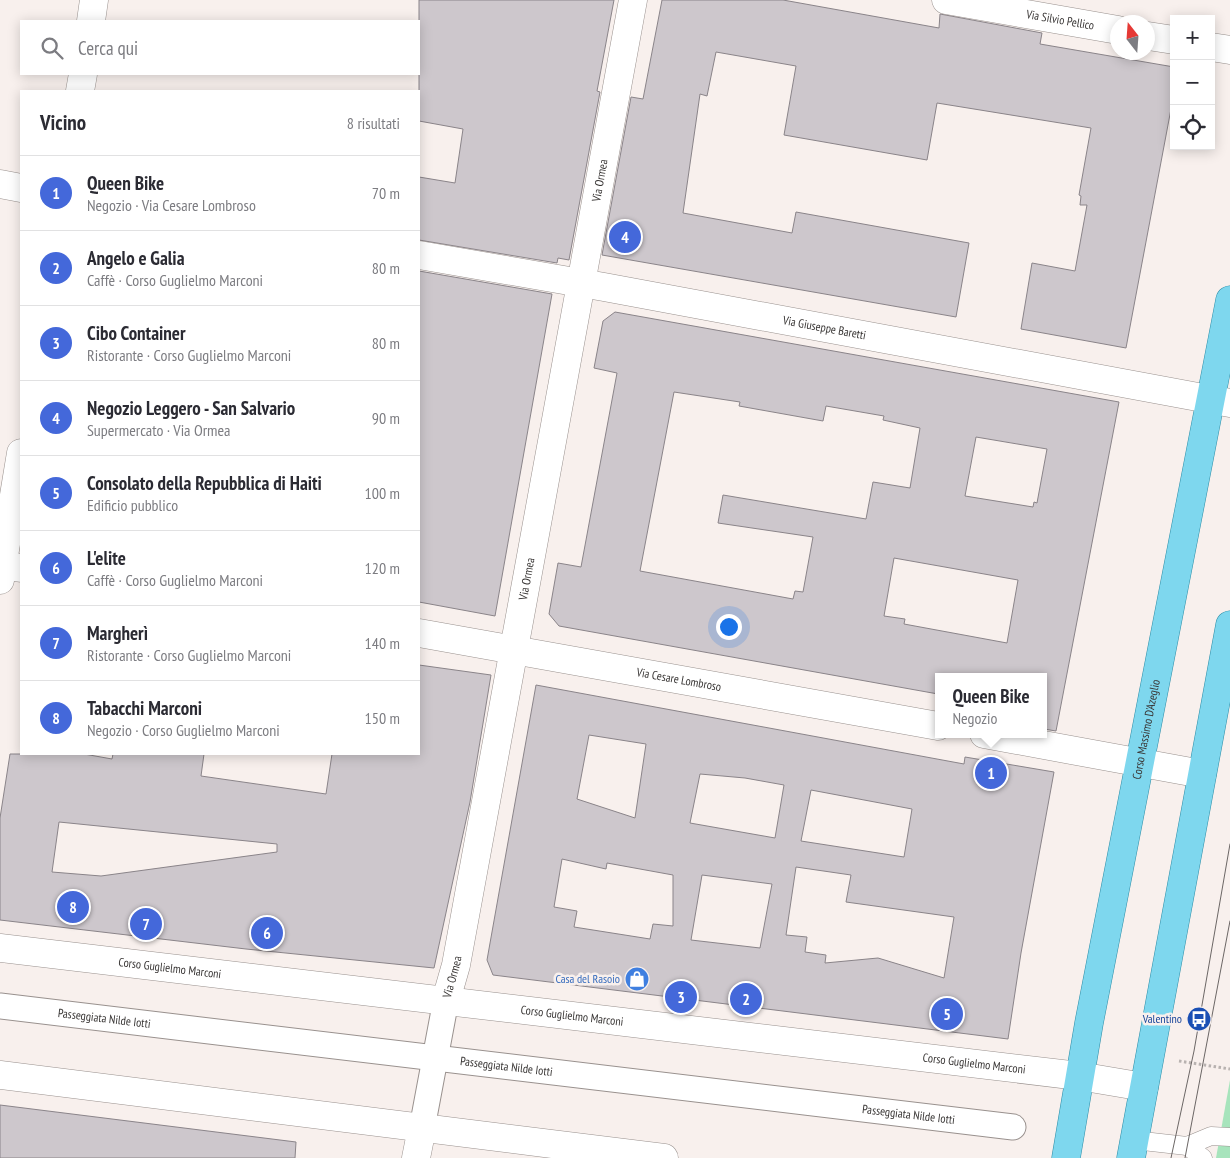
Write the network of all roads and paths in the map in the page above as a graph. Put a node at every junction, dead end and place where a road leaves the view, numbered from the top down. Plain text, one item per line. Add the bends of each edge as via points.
1 (94, 0) edge
2 (633, 0) edge
3 (946, 0) edge
4 (91, 20) edge
5 (1110, 29) edge
6 (1155, 37) edge
7 (1170, 39) edge
8 (1215, 48) edge
9 (1230, 50) edge
10 (83, 75) edge
11 (80, 90) edge
12 (0, 184) edge
13 (20, 188) edge
14 (420, 256) edge
15 (581, 283) junction
16 (1230, 300) edge
17 (1221, 401) edge
18 (20, 461) edge
19 (6, 569) edge
20 (1230, 625) edge
21 (420, 633) edge
22 (514, 650) junction
23 (935, 725) edge
24 (1006, 738) edge
25 (1140, 762) junction
26 (1202, 774) junction
27 (0, 948) edge
28 (446, 1000) junction
29 (0, 1006) edge
30 (434, 1057) junction
31 (0, 1075) edge
32 (1079, 1076) junction
33 (1144, 1087) junction
34 (1013, 1127) dead end
35 (422, 1128) junction
36 (1230, 1137) edge
37 (1187, 1146) junction
38 (1132, 1149) edge
39 (416, 1158) edge
40 (664, 1158) edge
41 (1066, 1158) edge
42 (1203, 1158) edge

1 - 4 street
2 - 15 street, Via Ormea
3 - 5 street, Via Silvio Pellico
6 - 7 street
8 - 9 street
10 - 11 street
12 - 13 street
14 - 15 street, Via Giuseppe Baretti
15 - 17 street, Via Giuseppe Baretti
15 - 22 street, Via Ormea
16 - 17 main road, Corso Massimo D'Azeglio
17 - 25 main road, Corso Massimo D'Azeglio
18 - 19 street
20 - 26 main road
21 - 22 street, Via Cesare Lombroso
22 - 23 street, Via Cesare Lombroso
22 - 28 street, Via Ormea via 456,965
24 - 25 street
25 - 26 street
25 - 32 main road, Corso Massimo D'Azeglio
26 - 33 main road
27 - 28 street, Corso Guglielmo Marconi
28 - 30 street, Via Ormea
28 - 32 street, Corso Guglielmo Marconi
29 - 30 street, Passeggiata Nilde Iotti
30 - 34 street, Passeggiata Nilde Iotti
30 - 35 street, Via Ormea
31 - 35 street
32 - 33 street, Corso Guglielmo Marconi
32 - 41 main road, Corso Massimo D'Azeglio
33 - 38 main road
35 - 39 street, Via Ormea
35 - 40 street
36 - 37 lane via 1211,1136
37 - 38 lane
37 - 42 lane

